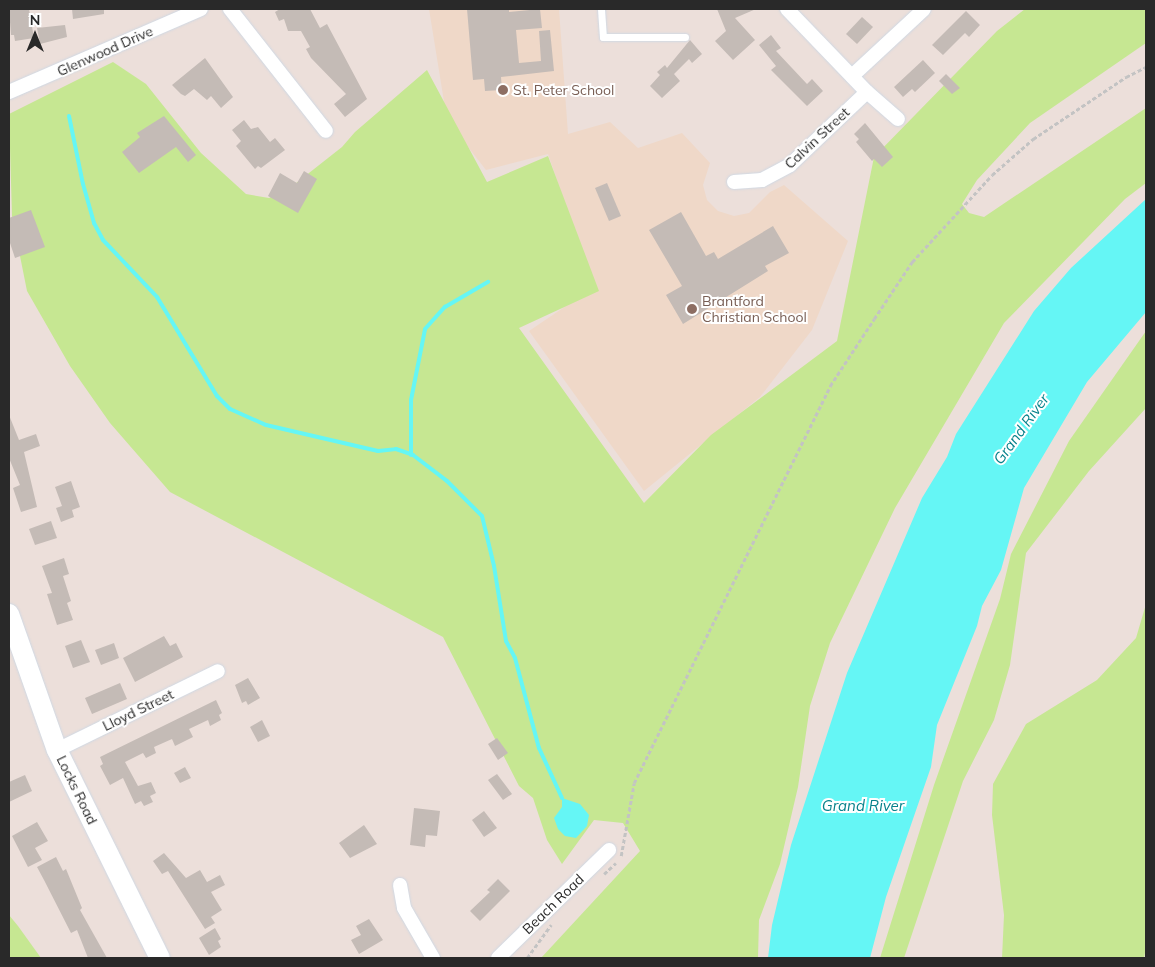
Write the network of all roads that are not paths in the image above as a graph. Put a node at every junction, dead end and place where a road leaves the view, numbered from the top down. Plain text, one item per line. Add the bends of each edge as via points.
1 (200, 9) edge
2 (230, 9) edge
3 (601, 9) edge
4 (788, 9) edge
5 (924, 9) edge
6 (685, 37) dead end
7 (852, 76) junction
8 (9, 92) edge
9 (866, 92) junction
10 (898, 119) dead end
11 (326, 130) dead end
12 (734, 182) dead end
13 (9, 614) edge
14 (218, 671) dead end
15 (58, 750) junction
16 (609, 850) dead end
17 (400, 886) dead end
18 (160, 958) edge
19 (433, 958) edge
20 (498, 958) edge

1 - 8 street, Glenwood Drive
2 - 11 street
3 - 6 lane via 604,37
4 - 7 street
5 - 7 street
7 - 9 street
9 - 10 street
9 - 12 street, Calvin Street via 790,165 762,180
13 - 15 street, Locks Road
14 - 15 street, Lloyd Street
15 - 18 street, Locks Road
16 - 20 street, Beach Road
17 - 19 street via 404,908

